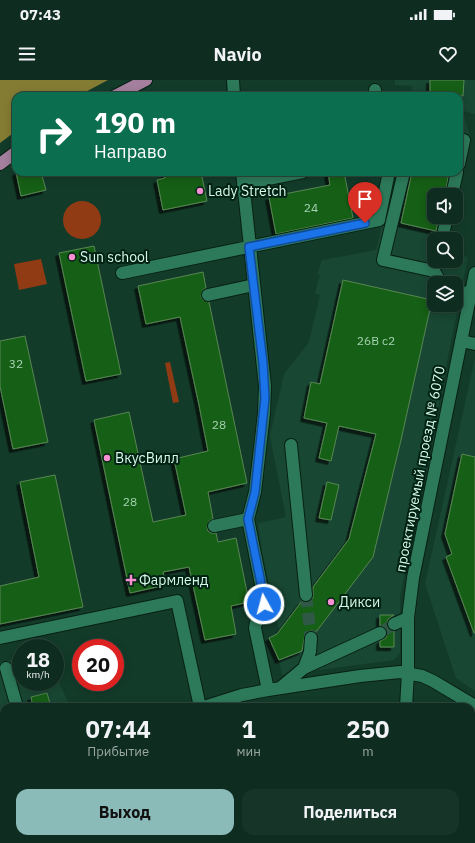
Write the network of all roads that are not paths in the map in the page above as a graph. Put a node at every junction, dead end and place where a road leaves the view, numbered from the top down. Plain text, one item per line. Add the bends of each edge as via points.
1 (146, 80) edge
2 (233, 80) edge
3 (123, 92) edge
4 (234, 92) edge
5 (464, 140) dead end
6 (463, 145) edge
7 (12, 155) edge
8 (0, 164) edge
9 (262, 176) edge
10 (388, 176) edge
11 (403, 176) edge
12 (456, 176) edge
13 (242, 178) edge
14 (454, 188) edge
15 (249, 247) junction
16 (427, 265) edge
17 (475, 273) edge
18 (122, 274) dead end
19 (254, 285) junction
20 (463, 292) edge
21 (471, 294) junction
22 (208, 295) dead end
23 (460, 341) junction
24 (475, 344) edge
25 (291, 445) dead end
26 (248, 519) junction
27 (214, 526) dead end
28 (306, 595) tunnel mouth
29 (408, 618) junction
30 (394, 624) tunnel mouth
31 (380, 633) tunnel mouth
32 (0, 638) edge
33 (311, 638) tunnel mouth
34 (6, 668) dead end
35 (304, 668) junction
36 (408, 673) junction
37 (280, 688) junction
38 (268, 690) junction
39 (16, 703) edge
40 (199, 703) edge
41 (217, 703) edge
42 (406, 703) edge
43 (470, 703) edge

1 - 3 main road
2 - 4 street
5 - 6 street
7 - 8 main road
9 - 13 street
10 - 15 street via 379,220
11 - 16 street via 383,260
12 - 14 street
13 - 15 street
15 - 18 street
15 - 19 street
17 - 21 street, проектируемый проезд № 6070
19 - 22 street
19 - 26 street via 265,398 255,492
20 - 21 street
21 - 23 street, проектируемый проезд № 6070
23 - 24 street
23 - 29 street, проектируемый проезд № 6070 via 413,578
25 - 28 street
26 - 27 street
26 - 38 street via 264,599 255,628
29 - 30 street
29 - 36 street, проектируемый проезд № 6070
31 - 35 street
32 - 40 street via 177,601
33 - 35 street via 310,652
34 - 39 street
35 - 37 street
36 - 37 street via 383,673
36 - 42 street, проектируемый проезд № 6070
36 - 43 street via 433,681
37 - 38 street
38 - 41 street

